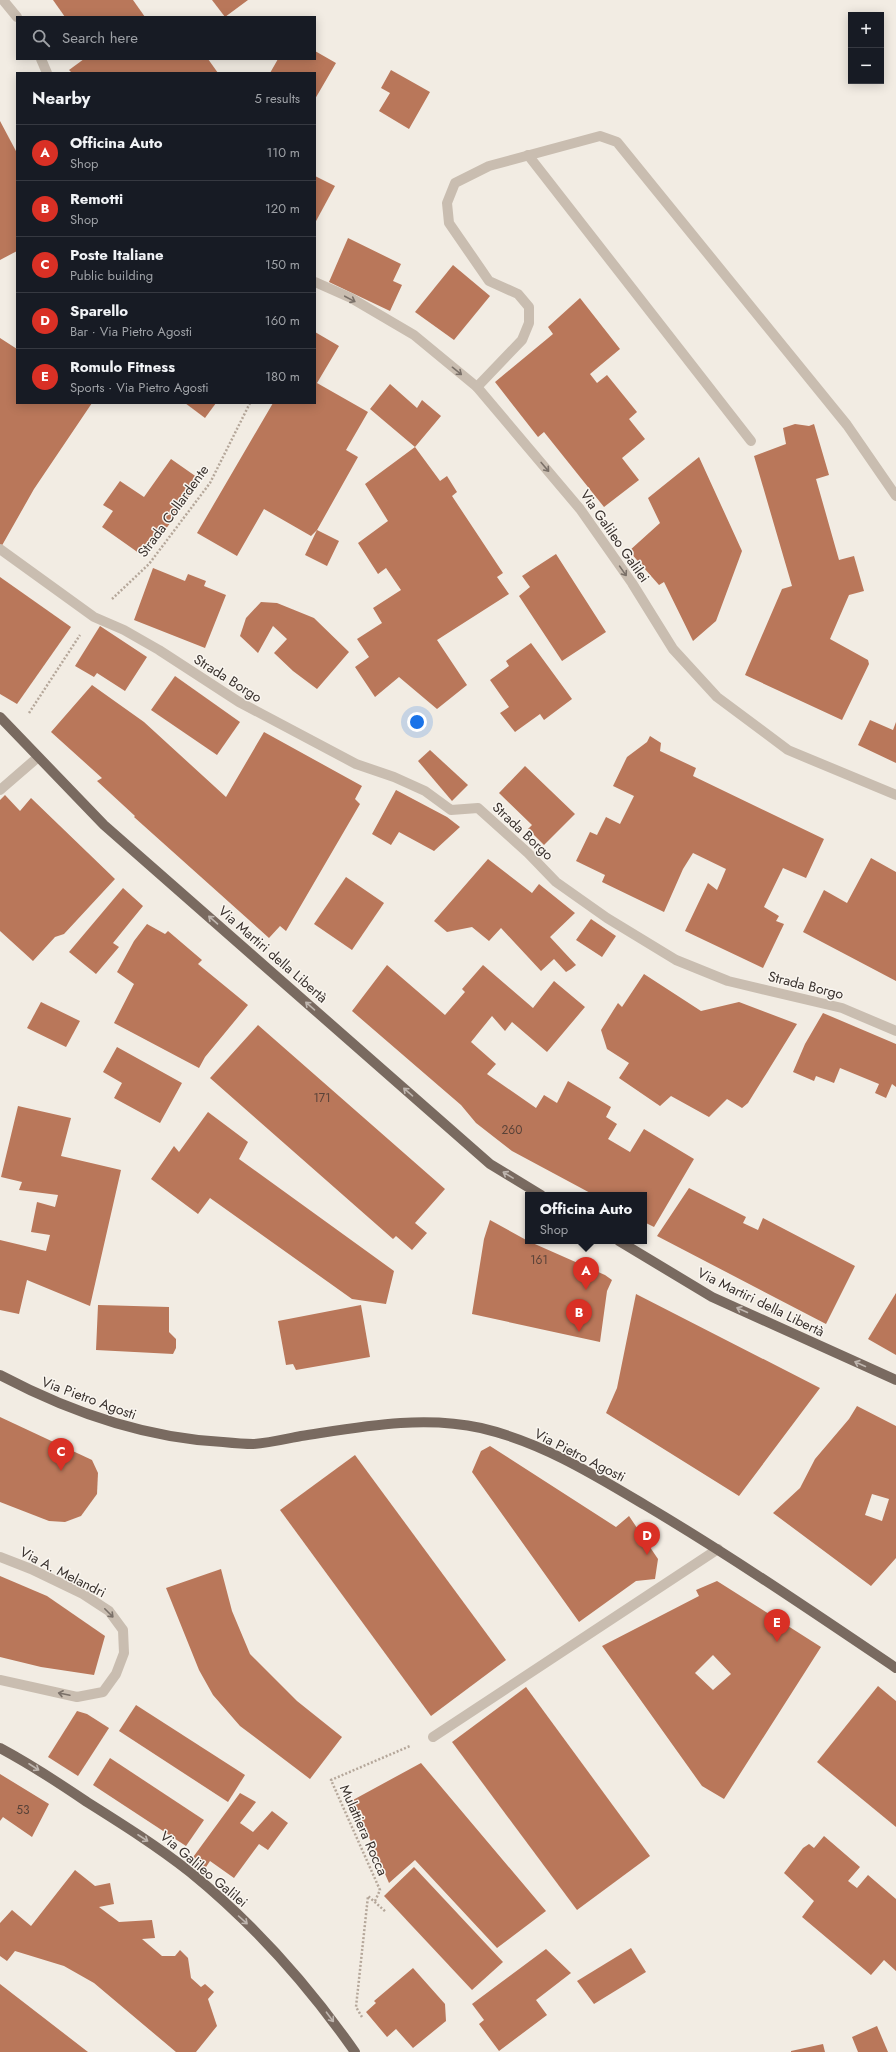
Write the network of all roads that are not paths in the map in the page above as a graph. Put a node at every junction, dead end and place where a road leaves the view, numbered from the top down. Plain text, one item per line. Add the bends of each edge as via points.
1 (2, 0) edge
2 (16, 16) edge
3 (41, 60) edge
4 (47, 72) edge
5 (528, 156) junction
6 (316, 282) edge
7 (477, 387) junction
8 (751, 442) dead end
9 (896, 496) edge
10 (0, 549) edge
11 (0, 717) edge
12 (38, 758) junction
13 (0, 790) edge
14 (896, 795) edge
15 (896, 1031) edge
16 (536, 1192) edge
17 (623, 1244) edge
18 (0, 1375) edge
19 (896, 1380) edge
20 (718, 1549) junction
21 (0, 1557) edge
22 (896, 1668) edge
23 (0, 1680) edge
24 (433, 1737) road end
25 (0, 1748) edge
26 (355, 2052) edge

1 - 2 street
3 - 4 street
5 - 7 street via 489,166 455,184 447,203 449,223 489,281 518,294 529,307 529,323 522,340
5 - 8 street
5 - 9 street via 600,136 617,142 847,425
6 -> 7 street, Via Galileo Galilei via 351,298 414,335
7 -> 14 street, Via Galileo Galilei via 580,509 632,583 673,649 717,697 788,750
10 - 15 street, Strada Borgo via 94,617 124,630 239,702 350,761 425,791 451,810 478,808 556,882 607,918 676,960 728,981 842,1008
11 - 12 main road, Via Martiri della Libertà
12 - 13 street
16 -> 12 main road, Via Martiri della Libertà via 490,1164 104,825
19 -> 17 main road, Via Martiri della Libertà via 712,1296
18 - 20 main road, Via Pietro Agosti via 95,1418 142,1431 197,1441 253,1444 385,1423 434,1422 481,1428 535,1446 590,1472
20 - 22 main road, Via Pietro Agosti
20 - 24 street
21 -> 23 street, Via A. Melandri via 83,1594 109,1611 123,1630 124,1653 116,1674 103,1692 77,1697
25 -> 26 main road, Via Galileo Galilei via 23,1760 148,1841 190,1873 260,1936 306,1985

